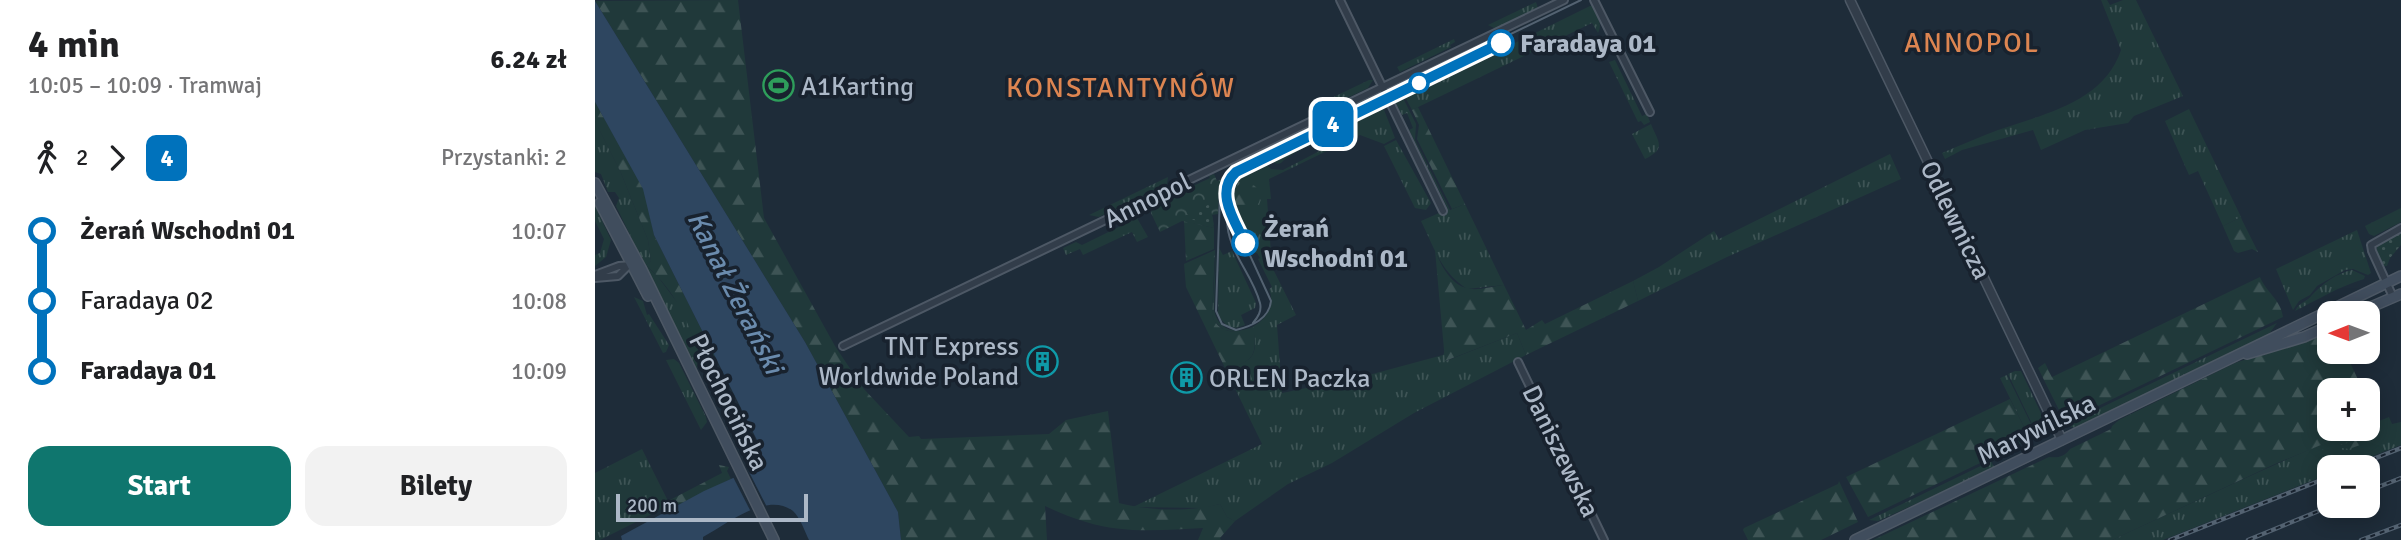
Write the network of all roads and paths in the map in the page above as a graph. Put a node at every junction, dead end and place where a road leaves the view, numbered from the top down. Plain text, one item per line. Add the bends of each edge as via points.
1 (1341, 0) edge
2 (1565, 0) edge
3 (1594, 0) edge
4 (1850, 0) edge
5 (1383, 87) junction
6 (1650, 112) dead end
7 (595, 183) edge
8 (595, 194) edge
9 (1443, 211) dead end
10 (2401, 228) edge
11 (622, 246) junction
12 (636, 263) junction
13 (619, 266) junction
14 (623, 274) junction
15 (595, 276) edge
16 (2401, 276) edge
17 (638, 278) junction
18 (2386, 282) junction
19 (2397, 295) edge
20 (2380, 303) edge
21 (666, 320) junction
22 (2317, 331) edge
23 (843, 346) dead end
24 (2235, 357) junction
25 (1518, 362) dead end
26 (2062, 440) junction
27 (774, 540) edge
28 (1604, 540) edge
29 (1855, 540) edge

1 - 5 street
2 - 5 street, Annopol
3 - 6 street
4 - 26 street, Odlewnicza
5 - 9 street
5 - 23 street, Annopol
7 - 12 main road, Płochocińska
8 - 11 main road, Płochocińska
10 - 18 street via 2371,245
11 - 12 main road, Płochocińska
11 - 13 street
12 - 13 street
12 - 14 street
12 - 17 main road, Płochocińska
12 - 21 main road, Płochocińska
13 - 15 street
14 - 15 street
14 - 17 street
16 - 18 main road, Marywilska
17 - 21 main road, Płochocińska
18 - 19 street
18 - 24 main road, Marywilska
19 - 20 main road
21 - 27 main road, Płochocińska
22 - 24 main road, Marywilska
24 - 26 main road, Marywilska
25 - 28 street, Daniszewska
26 - 29 main road, Marywilska

